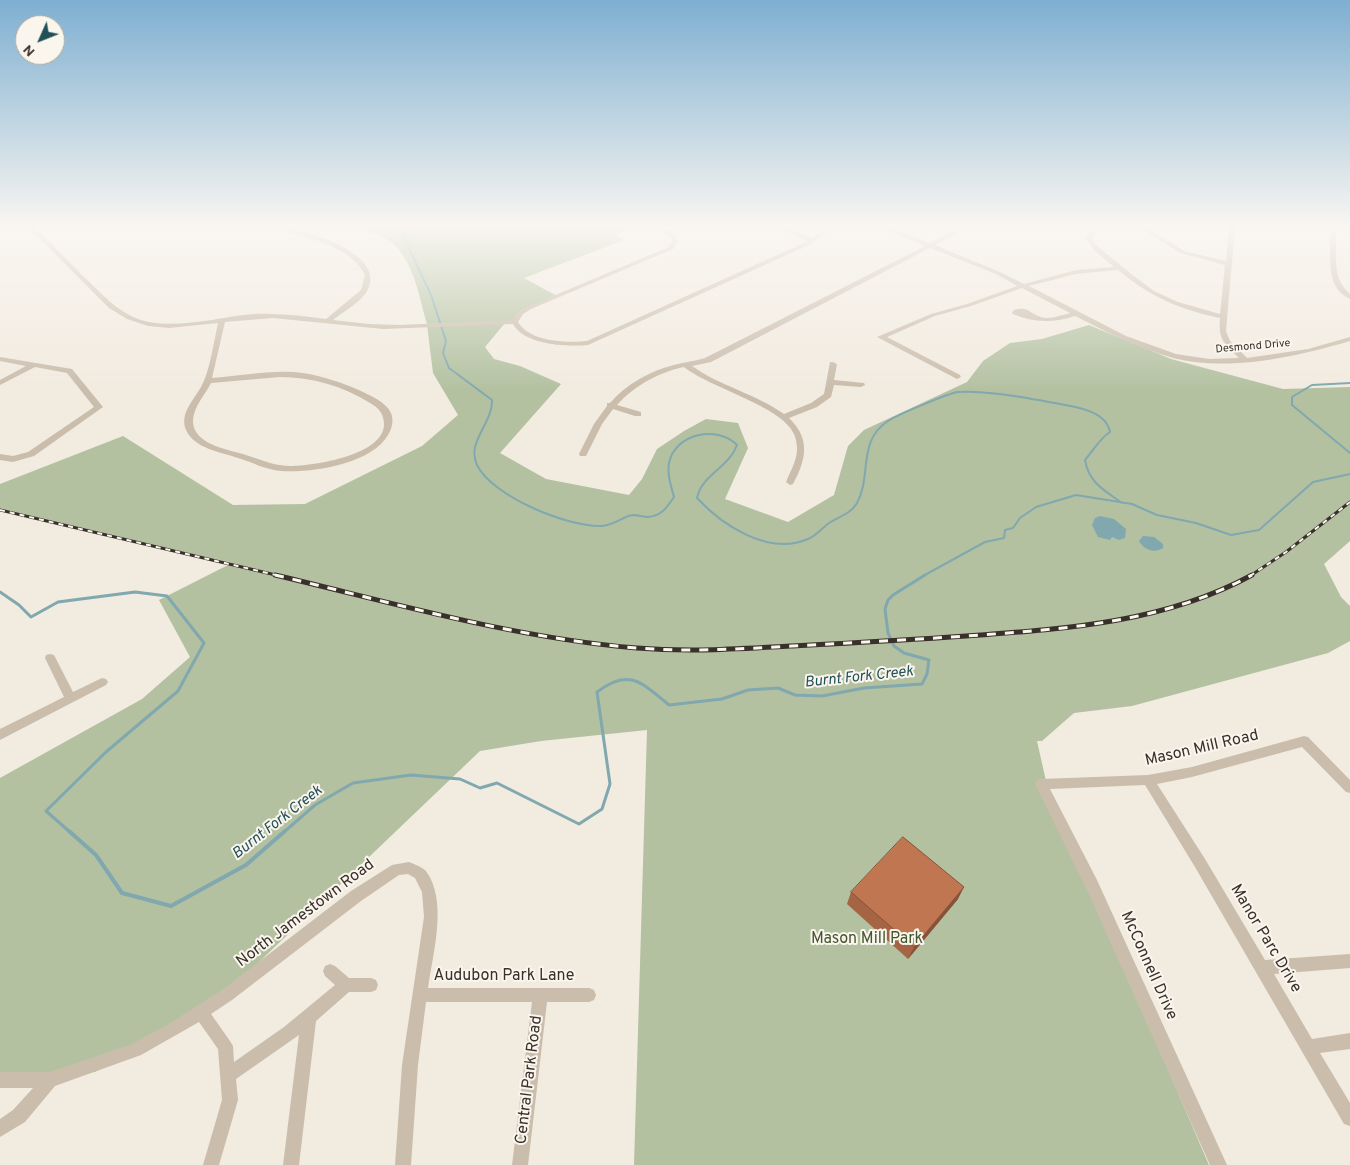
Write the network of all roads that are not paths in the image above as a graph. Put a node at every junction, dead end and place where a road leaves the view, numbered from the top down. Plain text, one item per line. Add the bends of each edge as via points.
1 (85, 281) edge
2 (368, 281) edge
3 (592, 281) edge
4 (724, 281) edge
5 (861, 281) edge
6 (1015, 281) edge
7 (1041, 281) edge
8 (1136, 281) edge
9 (1226, 281) edge
10 (1335, 281) edge
11 (1026, 286) junction
12 (1350, 297) edge
13 (1076, 314) junction
14 (1222, 316) junction
15 (1039, 319) dead end
16 (328, 321) junction
17 (222, 322) junction
18 (515, 322) junction
19 (1350, 339) edge
20 (0, 359) edge
21 (1245, 360) junction
22 (35, 364) junction
23 (833, 364) dead end
24 (687, 366) junction
25 (957, 377) dead end
26 (208, 381) junction
27 (830, 382) junction
28 (0, 383) edge
29 (861, 385) dead end
30 (610, 405) junction
31 (638, 414) dead end
32 (785, 417) junction
33 (583, 454) dead end
34 (0, 457) edge
35 (790, 482) dead end
36 (50, 658) dead end
37 (102, 682) dead end
38 (70, 698) junction
39 (0, 735) edge
40 (1148, 780) junction
41 (1041, 784) joint
42 (1350, 788) edge
43 (1350, 961) edge
44 (1262, 968) junction
45 (330, 971) dead end
46 (346, 985) junction
47 (371, 985) dead end
48 (418, 994) junction
49 (540, 995) junction
50 (589, 995) dead end
51 (201, 1012) junction
52 (308, 1021) junction
53 (1350, 1041) edge
54 (1309, 1047) junction
55 (228, 1075) junction
56 (0, 1080) edge
57 (50, 1080) junction
58 (1350, 1118) edge
59 (0, 1129) edge
60 (211, 1165) edge
61 (291, 1165) edge
62 (403, 1165) edge
63 (520, 1165) edge
64 (1218, 1165) edge

1 - 17 street via 123,316 174,325
2 - 16 street via 365,290
3 - 18 street via 529,308 520,313
4 - 18 street via 588,343 573,345 549,341 522,331
5 - 24 street via 715,356
6 - 11 street, Desmond Drive
7 - 11 street
8 - 14 street via 1158,298
9 - 14 street
10 - 12 street
11 - 13 street, Desmond Drive
11 - 25 street via 933,315 881,337
13 - 15 street via 1060,319
13 - 21 street, Desmond Drive via 1164,354 1209,361
14 - 21 street via 1225,339
16 - 17 street via 273,316
16 - 18 street via 382,327
17 - 26 street
19 - 21 street, Desmond Drive via 1309,351
20 - 22 street
22 - 28 street
22 - 34 street via 69,371 100,407 31,454 12,459
23 - 27 street
24 - 30 street via 672,368 640,382
24 - 32 street via 710,382
26 - 26 street via 308,376 353,390 387,412 389,423 386,434 359,456 308,468 279,468 211,448 196,439 189,426 190,411
27 - 29 street
27 - 32 street via 825,398
30 - 31 street
30 - 33 street
32 - 35 street via 796,430 802,446
36 - 38 street
37 - 38 street
38 - 39 street
40 - 41 street, Mason Mill Road
40 - 42 street, Mason Mill Road via 1192,772 1304,741
40 - 44 street, Manor Parc Drive
41 - 64 street, McConnell Drive via 1092,885
43 - 44 street
44 - 54 street, Manor Parc Drive
45 - 46 street
46 - 47 street
46 - 52 street
48 - 49 street, Audubon Park Lane
48 - 51 street, North Jamestown Road via 431,917 429,891 420,874 409,868 397,869 356,896
48 - 62 street, North Jamestown Road
49 - 50 street, Audubon Park Lane
49 - 63 street, Central Park Road
51 - 55 street via 225,1046
51 - 57 street, North Jamestown Road via 136,1050
52 - 55 street
52 - 61 street
53 - 54 street
54 - 58 street, Manor Parc Drive
55 - 60 street via 230,1100
56 - 57 street, North Jamestown Road
57 - 59 street via 19,1116

